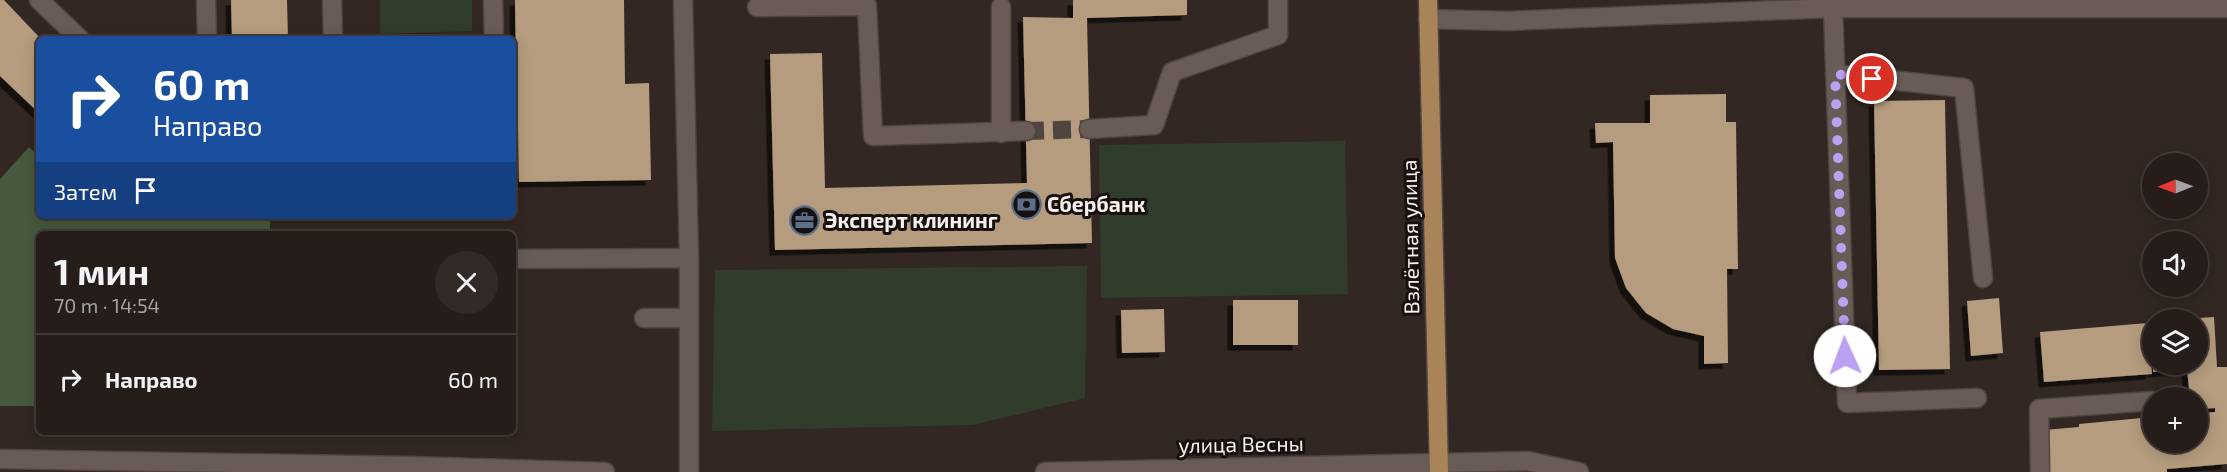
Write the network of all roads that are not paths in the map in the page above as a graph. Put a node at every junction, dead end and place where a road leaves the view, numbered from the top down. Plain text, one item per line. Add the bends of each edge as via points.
1 (39, 0) edge
2 (206, 0) edge
3 (332, 0) edge
4 (493, 0) edge
5 (683, 0) edge
6 (1278, 0) edge
7 (1428, 0) edge
8 (1610, 0) edge
9 (2087, 3) edge
10 (757, 7) dead end
11 (1001, 7) dead end
12 (1833, 8) junction
13 (2227, 8) edge
14 (1629, 14) junction
15 (1428, 19) junction
16 (77, 36) edge
17 (207, 36) edge
18 (333, 36) edge
19 (494, 36) edge
20 (1835, 74) junction
21 (1089, 129) tunnel mouth
22 (1026, 131) tunnel mouth
23 (1001, 133) junction
24 (689, 258) junction
25 (516, 259) edge
26 (1983, 278) dead end
27 (644, 318) dead end
28 (689, 318) junction
29 (1977, 398) dead end
30 (2142, 402) edge
31 (0, 459) edge
32 (1439, 468) edge
33 (446, 470) edge
34 (605, 472) edge
35 (689, 472) edge
36 (1045, 472) edge
37 (1579, 472) edge
38 (2040, 472) edge

1 - 16 street
2 - 17 street
3 - 18 street
4 - 19 street
5 - 24 street
6 - 21 street via 1278,35 1172,72 1154,125
7 - 15 main road, Взлётная улица
8 - 14 street
9 - 12 street
9 - 13 street
10 - 23 street via 867,6 873,136
11 - 23 street
12 - 14 street
12 - 20 street
14 - 15 street via 1507,21
15 - 32 main road, Взлётная улица
20 - 26 street via 1964,88
20 - 29 street via 1847,403
22 - 23 street
24 - 25 street
24 - 28 street
27 - 28 street
28 - 35 street
30 - 38 street via 2039,409
31 - 33 street
32 - 36 street, улица Весны
32 - 37 street, улица Весны via 1528,461
33 - 34 street

